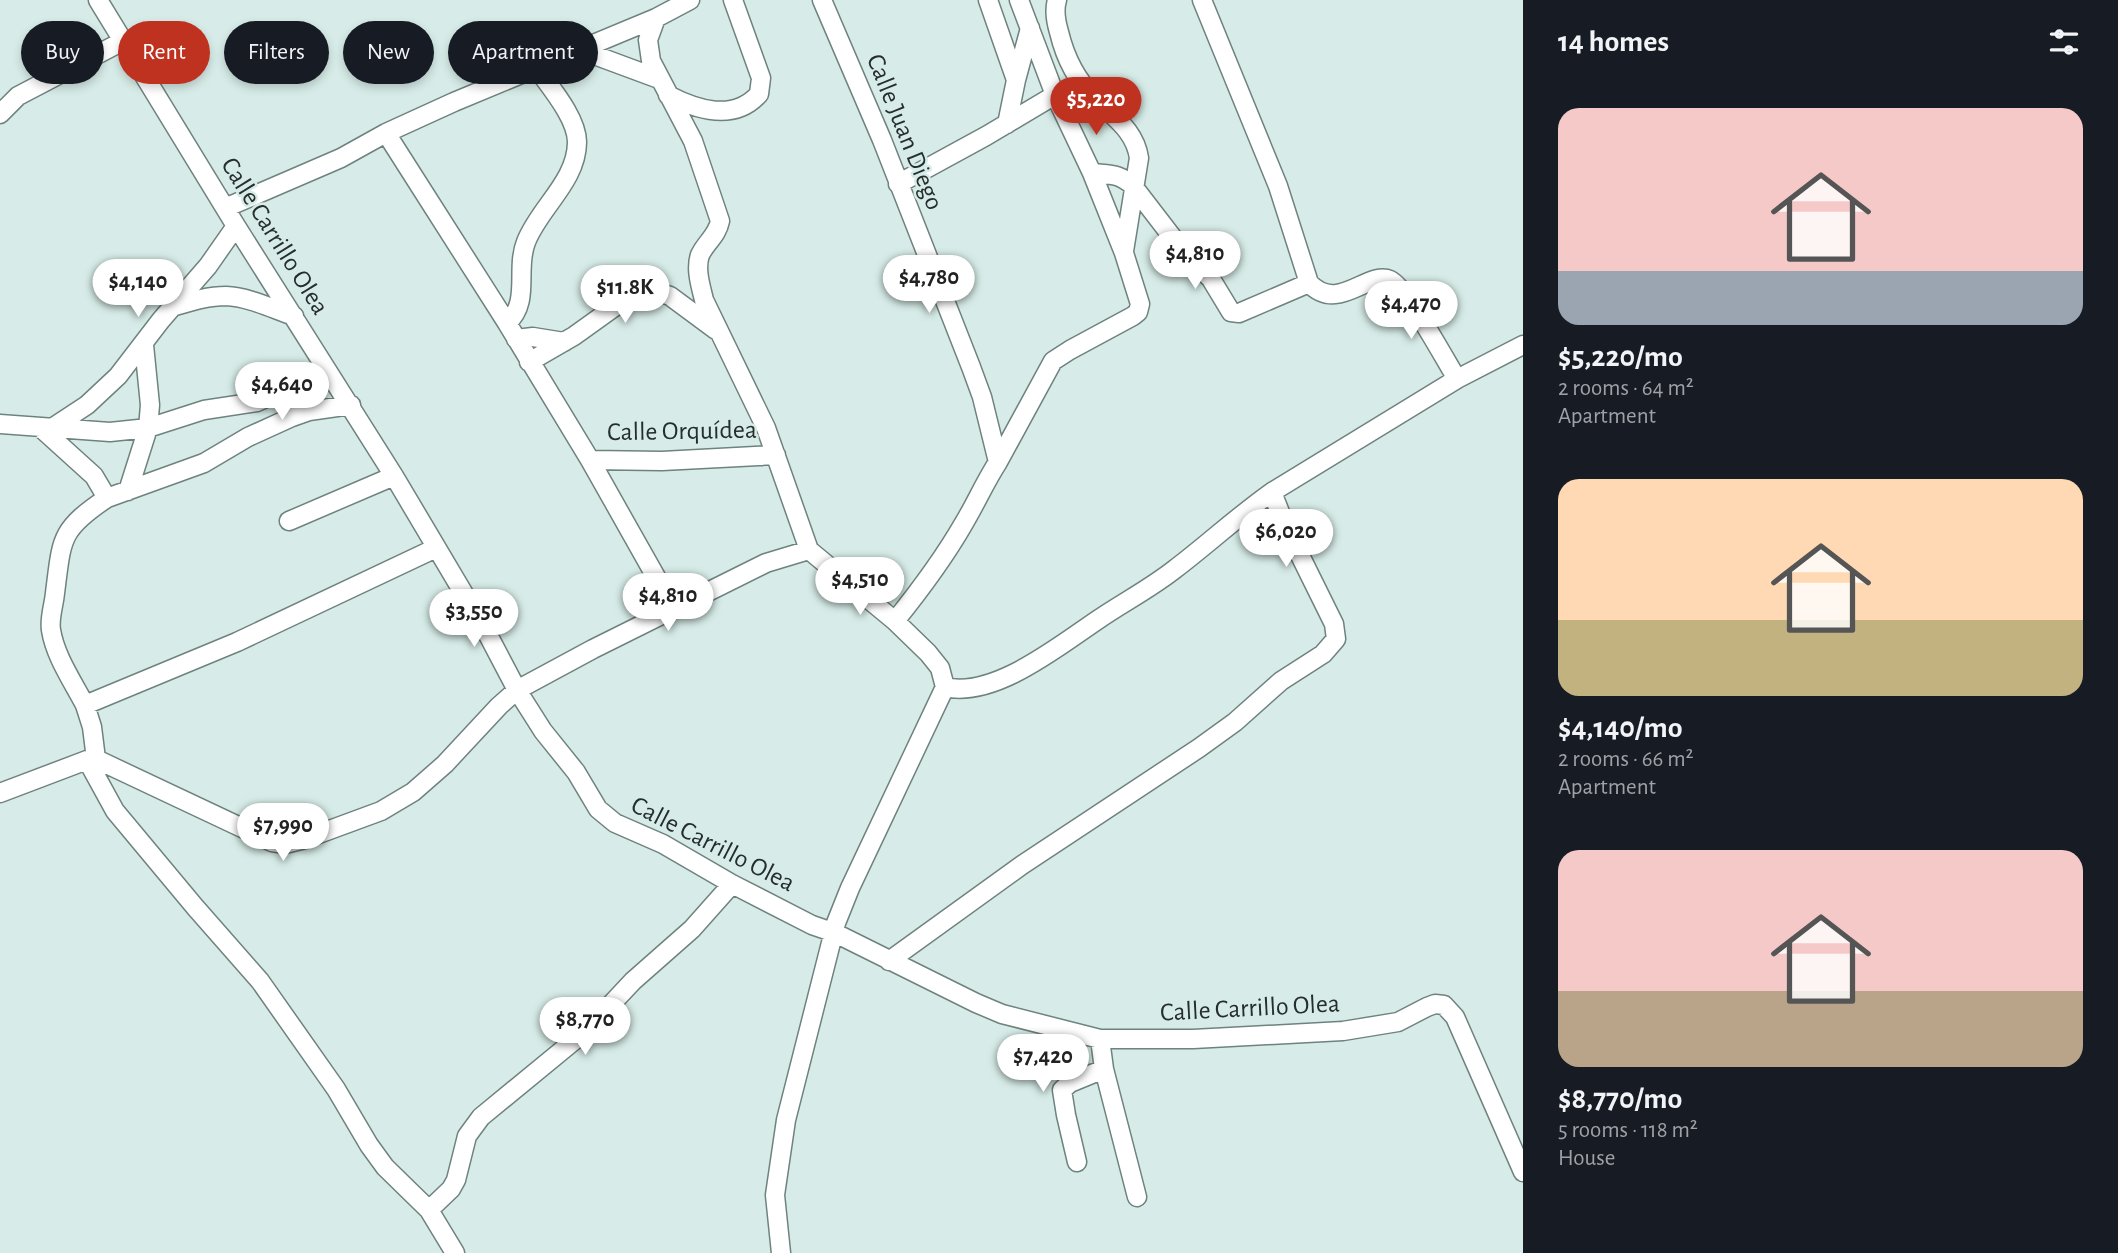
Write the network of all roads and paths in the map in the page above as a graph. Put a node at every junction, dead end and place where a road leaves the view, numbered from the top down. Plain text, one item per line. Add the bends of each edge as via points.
1 (98, 0) edge
2 (690, 0) edge
3 (733, 0) edge
4 (822, 0) edge
5 (988, 0) edge
6 (1018, 0) edge
7 (1057, 0) edge
8 (1202, 0) edge
9 (656, 18) junction
10 (1030, 28) junction
11 (118, 33) edge
12 (598, 42) edge
13 (118, 44) edge
14 (598, 57) edge
15 (659, 79) junction
16 (1016, 80) junction
17 (149, 84) edge
18 (496, 84) edge
19 (547, 84) edge
20 (668, 95) junction
21 (1055, 95) junction
22 (0, 114) edge
23 (1007, 124) junction
24 (386, 133) junction
25 (1092, 173) junction
26 (898, 184) junction
27 (1133, 186) junction
28 (225, 208) junction
29 (236, 226) junction
30 (1124, 253) junction
31 (1309, 283) junction
32 (172, 307) junction
33 (294, 316) junction
34 (507, 323) junction
35 (720, 334) junction
36 (516, 339) junction
37 (564, 342) junction
38 (144, 345) junction
39 (1523, 345) edge
40 (529, 362) junction
41 (327, 371) junction
42 (1457, 379) junction
43 (262, 399) junction
44 (351, 405) junction
45 (310, 411) junction
46 (0, 424) edge
47 (46, 428) junction
48 (148, 428) junction
49 (248, 437) junction
50 (776, 455) junction
51 (590, 460) junction
52 (998, 462) junction
53 (394, 476) junction
54 (128, 491) junction
55 (1272, 492) junction
56 (107, 498) junction
57 (1248, 509) junction
58 (289, 521) dead end
59 (1285, 525) junction
60 (436, 548) junction
61 (809, 550) junction
62 (674, 609) junction
63 (895, 621) junction
64 (945, 687) junction
65 (517, 690) junction
66 (85, 705) junction
67 (92, 759) junction
68 (0, 793) edge
69 (732, 884) junction
70 (835, 933) junction
71 (889, 961) junction
72 (1100, 1040) junction
73 (1104, 1069) junction
74 (1077, 1161) dead end
75 (1523, 1172) edge
76 (1137, 1197) dead end
77 (429, 1210) junction
78 (455, 1253) edge
79 (780, 1253) edge

1 - 11 street, Calle Carrillo Olea
2 - 9 street
3 - 20 street via 761,78 759,94 725,113
4 - 26 street, Calle Juan Diego
5 - 16 street
6 - 10 street
7 - 27 street via 1063,50 1077,76 1127,128 1137,146
8 - 31 street via 1278,186
9 - 12 street
9 - 15 street via 648,48
10 - 16 street
10 - 21 street
13 - 22 street via 18,96
14 - 15 street
15 - 20 street
16 - 23 street
17 - 28 street, Calle Carrillo Olea
18 - 24 street
19 - 34 street via 571,119 577,143 561,187 524,245 521,300
20 - 35 street via 697,151 719,214 717,233 700,254 699,271 704,300
21 - 23 street
21 - 25 street
23 - 26 street
24 - 28 street via 341,158
24 - 34 street
25 - 27 street via 1114,173
25 - 30 street
26 - 52 street, Calle Juan Diego via 982,397
27 - 30 street
27 - 31 street via 1211,279 1231,312 1239,313
28 - 29 street, Calle Carrillo Olea
29 - 32 street
29 - 33 street, Calle Carrillo Olea
30 - 52 street via 1137,288 1138,312 1053,362
31 - 42 street via 1318,291 1333,294 1383,279 1392,281
32 - 33 street via 226,296
32 - 38 street
33 - 41 street, Calle Carrillo Olea
34 - 36 street
35 - 37 street via 670,296 649,289 627,298
35 - 50 street
36 - 37 street
36 - 40 street
37 - 40 street
38 - 47 street via 101,394 74,415
38 - 48 street
39 - 42 street
40 - 51 street
41 - 43 street
41 - 44 street, Calle Carrillo Olea
42 - 55 street
43 - 45 street
43 - 48 street
43 - 49 street
44 - 45 street
44 - 53 street, Calle Carrillo Olea
45 - 49 street
46 - 47 street
47 - 48 street via 110,432
47 - 56 street via 94,476
48 - 54 street
49 - 54 street via 204,463
50 - 51 street, Calle Orquídea
50 - 61 street
51 - 62 street
52 - 63 street via 949,547
53 - 58 street
53 - 60 street, Calle Carrillo Olea
54 - 56 street
55 - 57 street
55 - 59 street
56 - 66 street via 78,520 62,541 51,616 56,648
57 - 59 street
57 - 64 street via 1174,570 1037,660 980,686
59 - 71 street via 1334,624 1332,646 1199,748 1011,872
60 - 65 street, Calle Carrillo Olea
60 - 66 street via 237,642
61 - 62 street via 766,563
61 - 63 street
62 - 65 street
63 - 64 street via 934,660
64 - 70 street via 850,888
65 - 67 street via 413,792 382,811 285,844
65 - 69 street, Calle Carrillo Olea via 607,818
66 - 67 street via 92,727
67 - 68 street
67 - 77 street via 116,811 132,833 260,981 385,1167
69 - 70 street, Calle Carrillo Olea
69 - 77 street via 587,1030 481,1117 467,1136 451,1189
70 - 71 street, Calle Carrillo Olea
70 - 79 street via 777,1170
71 - 72 street, Calle Carrillo Olea via 1002,1014
72 - 73 street
72 - 75 street, Calle Carrillo Olea via 1343,1031 1398,1022 1444,1004 1455,1017
73 - 74 street via 1062,1090
73 - 76 street
77 - 78 street

